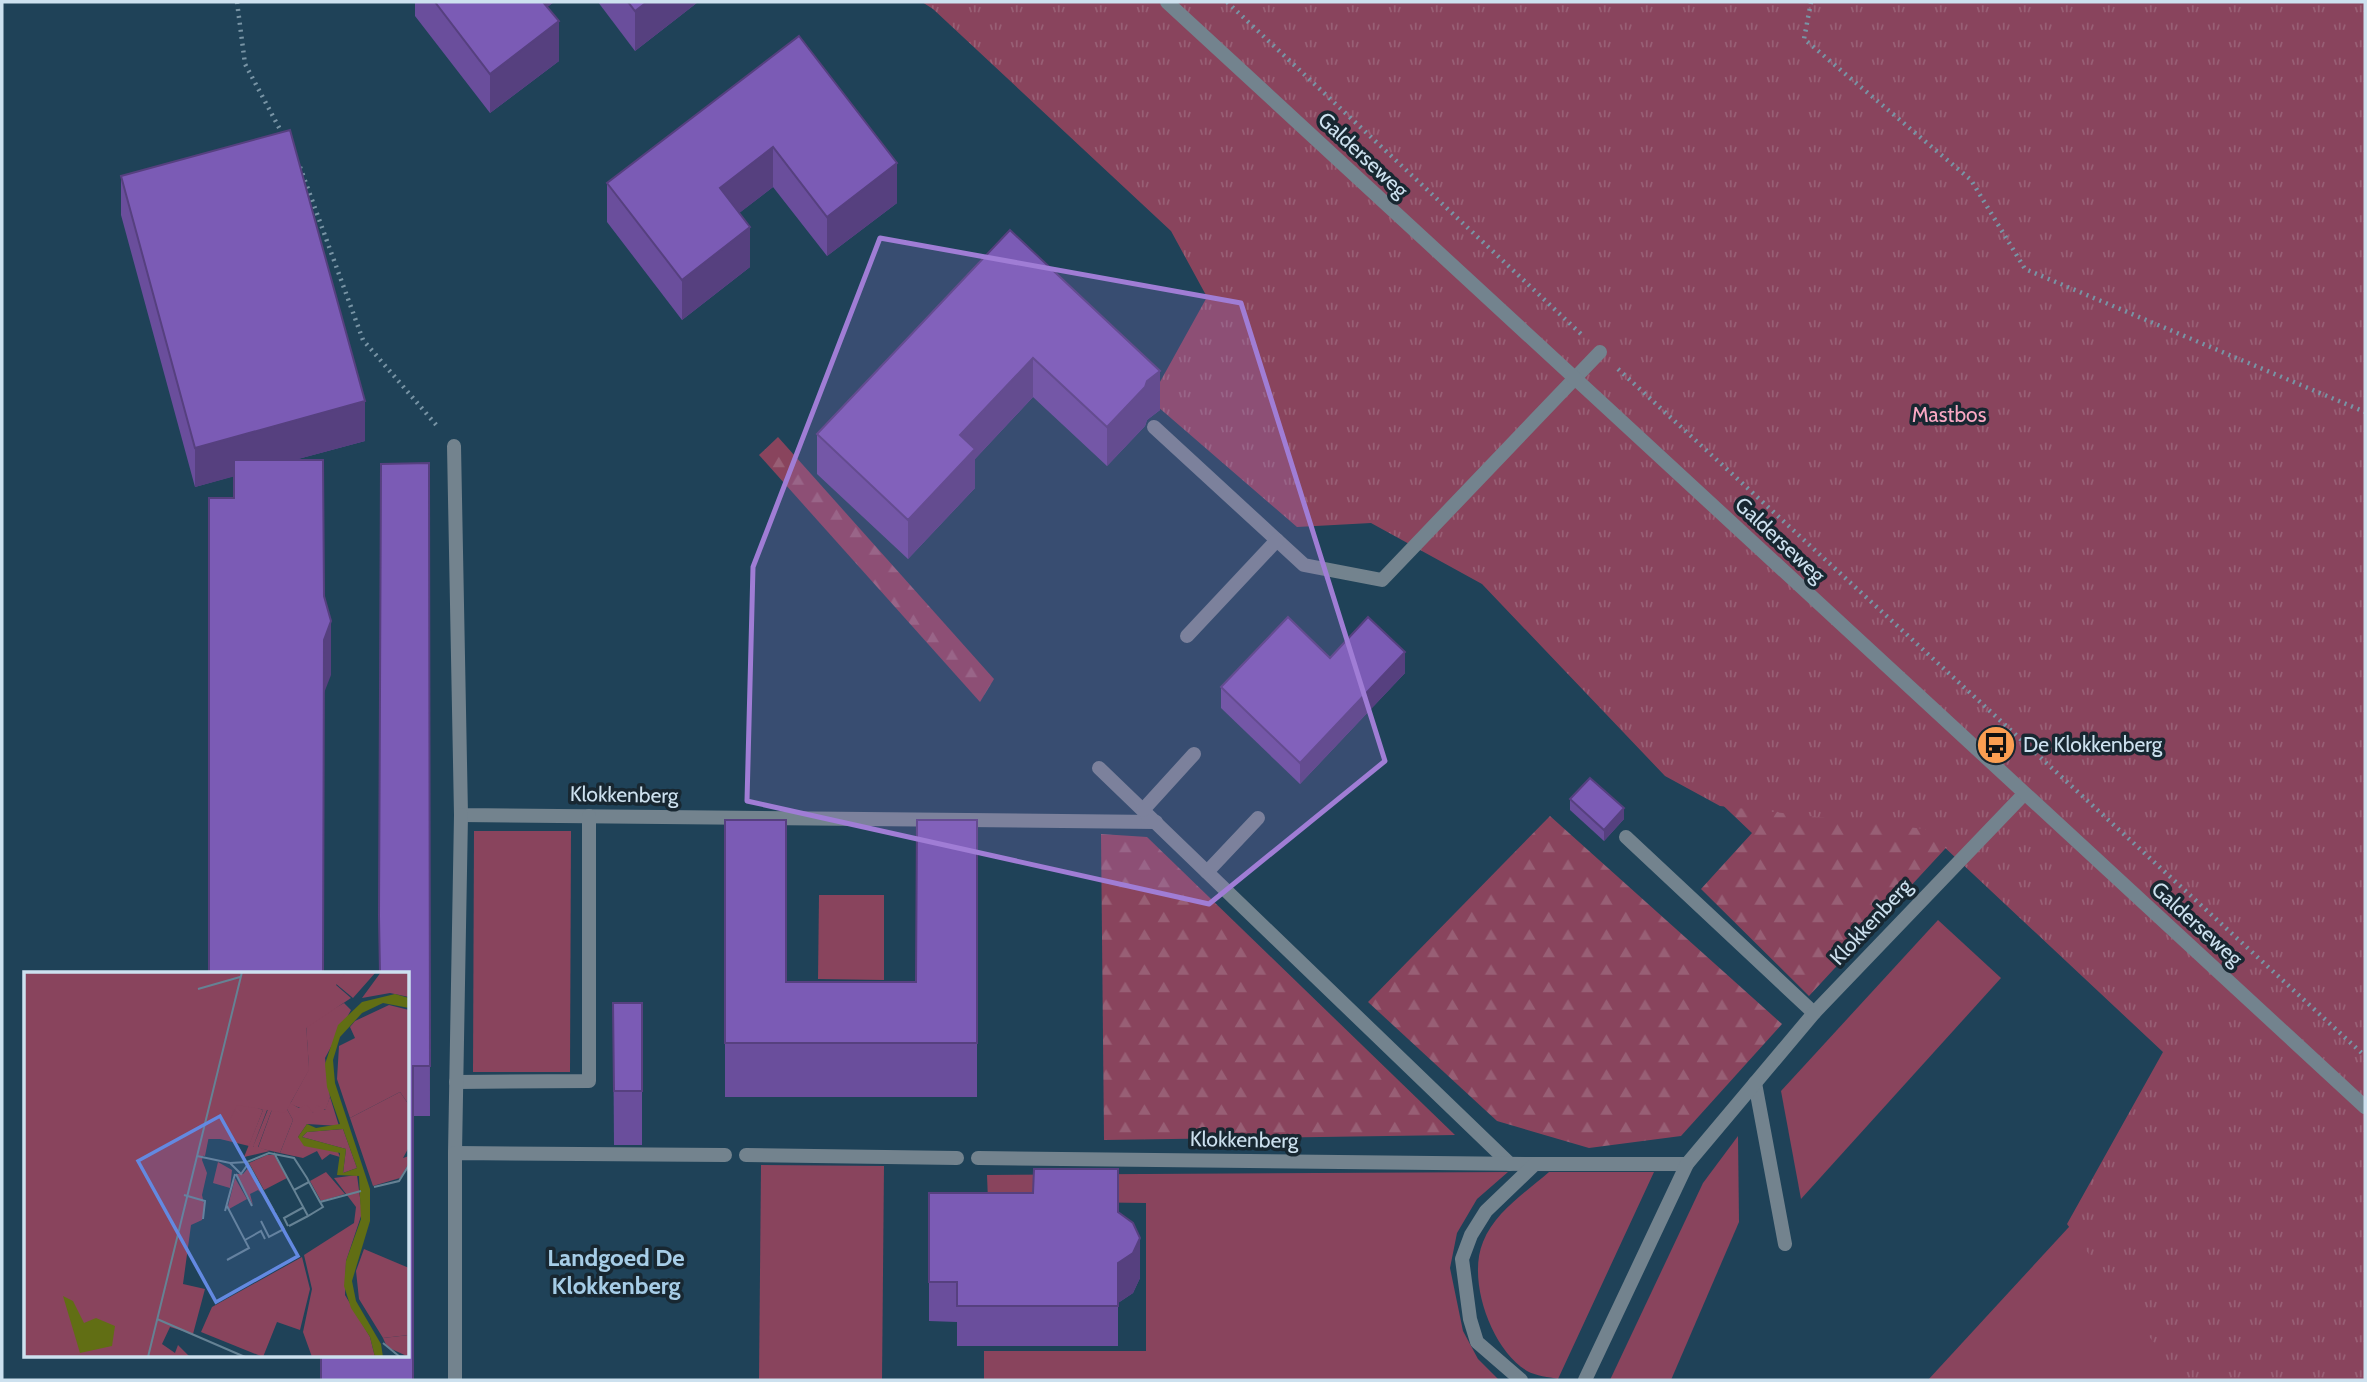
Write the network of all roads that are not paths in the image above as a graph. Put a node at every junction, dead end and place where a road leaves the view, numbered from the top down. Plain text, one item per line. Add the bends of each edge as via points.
1 (1167, 2) edge
2 (1600, 352) road end
3 (1574, 378) junction
4 (1154, 427) dead end
5 (454, 446) road end
6 (1276, 540) junction
7 (1187, 636) dead end
8 (1194, 754) dead end
9 (1099, 768) dead end
10 (2024, 794) junction
11 (1143, 810) junction
12 (461, 815) junction
13 (589, 816) junction
14 (1258, 818) dead end
15 (1156, 822) junction
16 (1626, 837) dead end
17 (1207, 872) junction
18 (1814, 1013) junction
19 (456, 1082) junction
20 (1755, 1083) junction
21 (2365, 1107) edge
22 (455, 1153) junction
23 (725, 1155) dead end
24 (746, 1155) dead end
25 (957, 1158) dead end
26 (978, 1158) dead end
27 (1510, 1164) junction
28 (1535, 1164) junction
29 (1687, 1164) junction
30 (1785, 1244) dead end
31 (455, 1380) edge
32 (1521, 1380) edge
33 (1585, 1380) edge

1 - 3 street, Galderseweg
2 - 3 street
3 - 6 street via 1381,580 1304,565
3 - 10 street, Galderseweg
4 - 6 street
5 - 12 street
6 - 7 street
8 - 11 street
9 - 11 street
10 - 18 street, Klokkenberg
10 - 21 street, Galderseweg
11 - 15 street
12 - 13 street, Klokkenberg
12 - 19 street
13 - 15 street, Klokkenberg
13 - 19 street via 589,1081
14 - 17 street
15 - 17 street
16 - 18 street
17 - 27 street
18 - 20 street, Klokkenberg
19 - 22 street
20 - 29 street, Klokkenberg
20 - 30 street
22 - 23 street
22 - 31 street
24 - 25 street
26 - 27 street, Klokkenberg
27 - 28 street, Klokkenberg
28 - 29 street, Klokkenberg
28 - 32 street via 1486,1211 1462,1259 1477,1342
29 - 33 street, Klokkenberg

